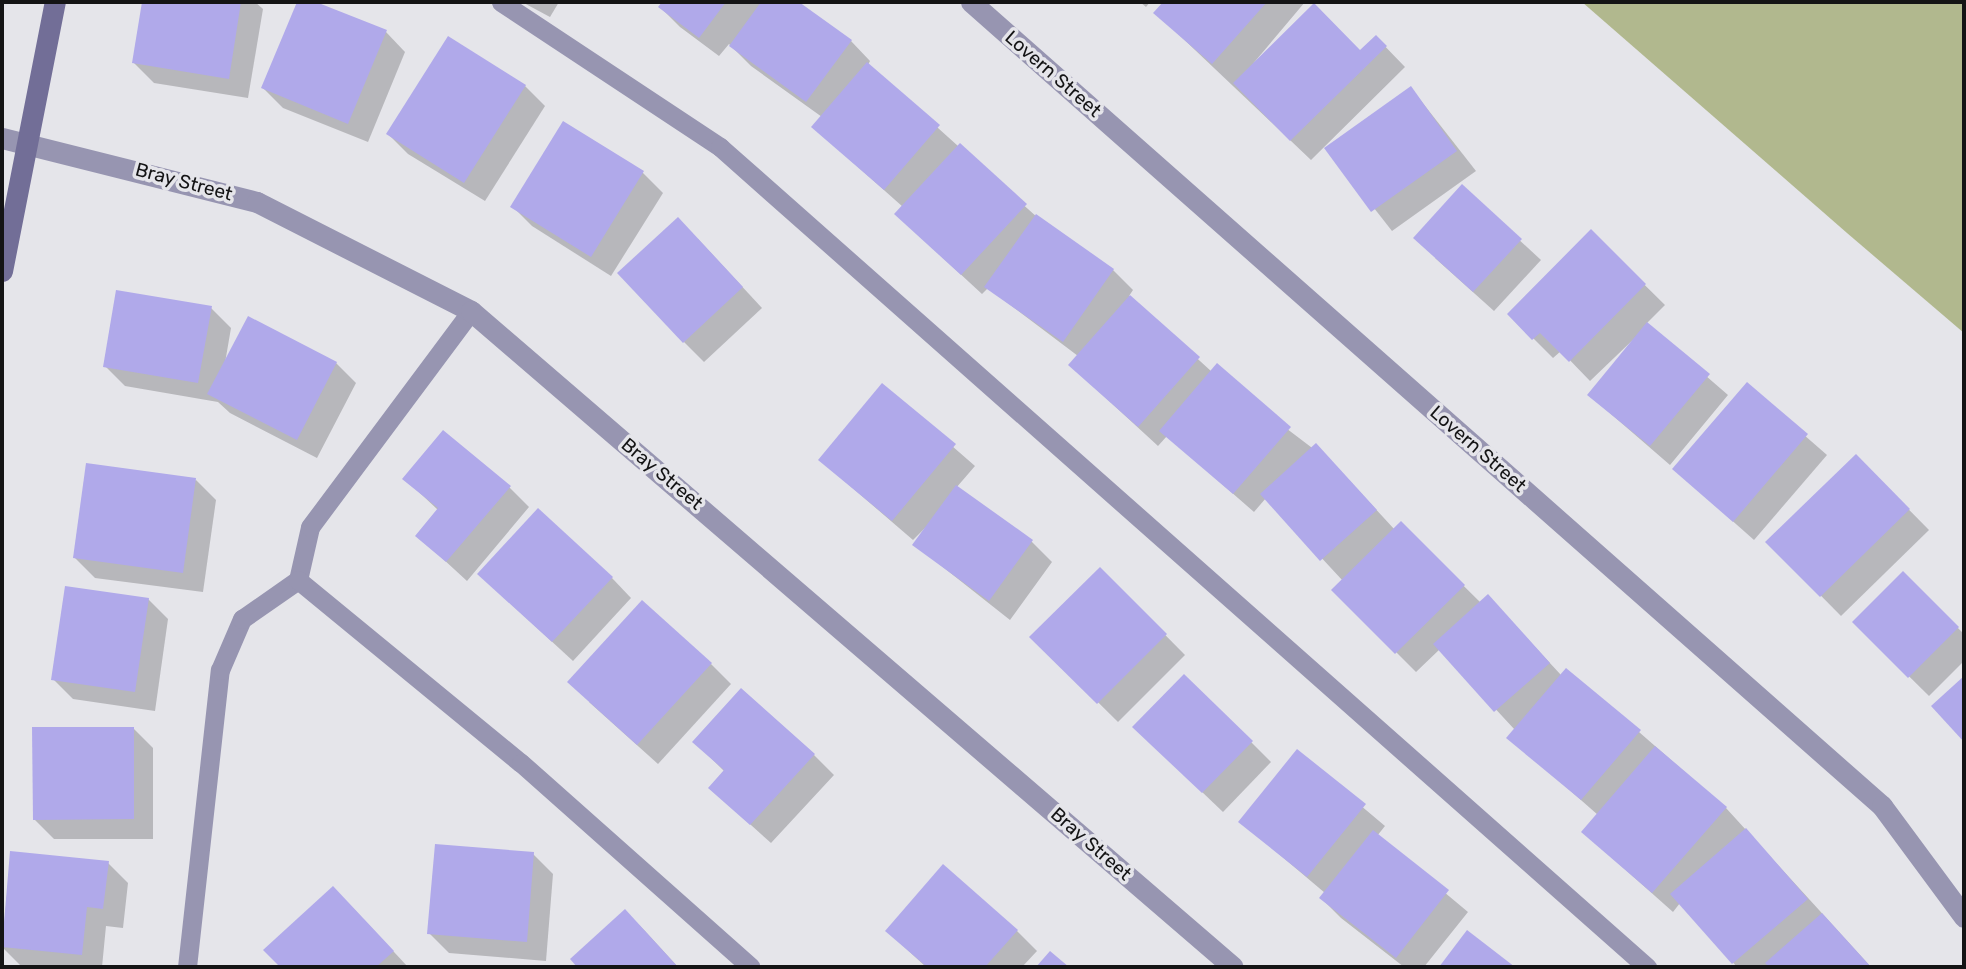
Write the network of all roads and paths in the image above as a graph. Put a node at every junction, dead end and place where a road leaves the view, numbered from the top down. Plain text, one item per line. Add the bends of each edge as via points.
1 (55, 2) edge
2 (501, 2) edge
3 (971, 2) edge
4 (2, 138) edge
5 (29, 141) junction
6 (2, 271) edge
7 (471, 311) junction
8 (298, 580) junction
9 (1964, 916) edge
10 (187, 967) edge
11 (751, 967) edge
12 (1233, 967) edge
13 (1647, 967) edge

1 - 5 street
2 - 13 lane via 720,147
3 - 9 street, Lovern Street via 1882,806
4 - 5 street, Bray Street
5 - 6 street
5 - 7 street, Bray Street via 257,202
7 - 8 lane via 310,527
7 - 12 street, Bray Street
8 - 10 lane via 242,619 220,670
8 - 11 lane via 521,763

